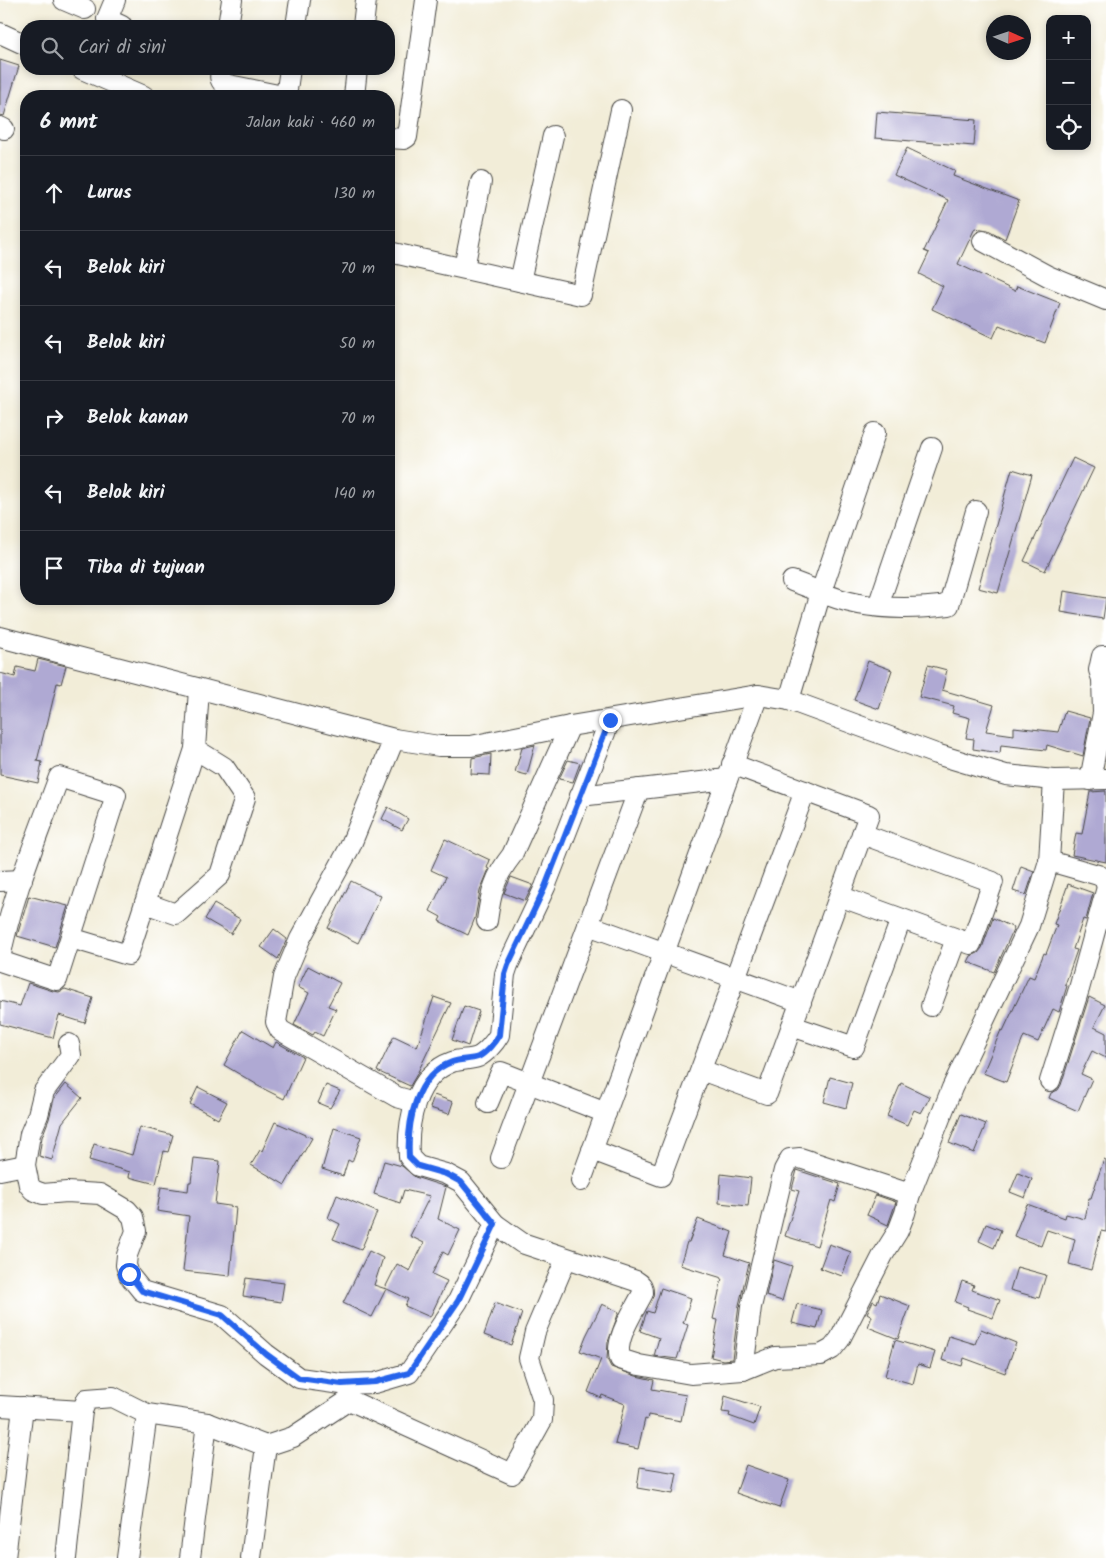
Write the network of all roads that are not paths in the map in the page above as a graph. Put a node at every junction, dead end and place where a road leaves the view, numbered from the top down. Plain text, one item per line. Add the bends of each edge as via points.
1 (64, 0) edge
2 (115, 0) edge
3 (232, 0) edge
4 (300, 0) edge
5 (366, 0) edge
6 (426, 0) edge
7 (86, 9) dead end
8 (108, 20) edge
9 (229, 20) edge
10 (297, 20) edge
11 (364, 20) edge
12 (0, 33) edge
13 (20, 41) edge
14 (96, 75) edge
15 (219, 75) edge
16 (289, 75) edge
17 (356, 75) edge
18 (130, 90) edge
19 (254, 90) edge
20 (286, 90) edge
21 (355, 90) edge
22 (621, 110) dead end
23 (553, 136) dead end
24 (395, 140) edge
25 (481, 182) dead end
26 (983, 241) dead end
27 (395, 253) edge
28 (464, 268) junction
29 (520, 281) junction
30 (1106, 300) edge
31 (875, 434) dead end
32 (932, 448) dead end
33 (976, 511) dead end
34 (792, 581) dead end
35 (821, 592) junction
36 (878, 606) junction
37 (0, 637) edge
38 (1106, 656) edge
39 (199, 689) junction
40 (758, 694) junction
41 (789, 700) junction
42 (610, 720) junction
43 (570, 726) junction
44 (394, 739) junction
45 (195, 750) junction
46 (729, 772) junction
47 (1098, 779) edge
48 (1054, 780) junction
49 (639, 789) junction
50 (805, 791) junction
51 (580, 796) junction
52 (862, 834) junction
53 (1049, 861) junction
54 (22, 880) junction
55 (0, 881) edge
56 (1106, 884) edge
57 (1106, 891) edge
58 (839, 896) junction
59 (145, 903) junction
60 (901, 919) junction
61 (487, 921) dead end
62 (588, 925) junction
63 (71, 938) junction
64 (956, 939) junction
65 (1, 950) edge
66 (664, 952) junction
67 (735, 978) junction
68 (800, 1002) junction
69 (931, 1006) dead end
70 (792, 1026) junction
71 (69, 1044) dead end
72 (701, 1070) junction
73 (1050, 1081) dead end
74 (529, 1083) junction
75 (415, 1102) junction
76 (488, 1103) dead end
77 (606, 1113) junction
78 (592, 1150) junction
79 (501, 1158) dead end
80 (25, 1165) junction
81 (0, 1170) edge
82 (581, 1181) dead end
83 (910, 1194) junction
84 (495, 1224) junction
85 (566, 1259) junction
86 (744, 1370) junction
87 (0, 1406) edge
88 (23, 1407) junction
89 (82, 1411) junction
90 (148, 1414) junction
91 (207, 1424) junction
92 (266, 1446) junction
93 (5, 1558) edge
94 (66, 1558) edge
95 (127, 1558) edge
96 (190, 1558) edge
97 (251, 1558) edge

1 - 7 street
2 - 8 street
3 - 9 street
4 - 10 street
5 - 11 street
6 - 24 street via 407,137
12 - 13 street
14 - 18 street
15 - 19 street via 224,84
16 - 20 street
17 - 21 street
22 - 29 street via 581,295
23 - 29 street
25 - 28 street
26 - 30 street via 1048,276
27 - 28 street
28 - 29 street
31 - 35 street
32 - 36 street
33 - 36 street via 949,605
34 - 35 street
35 - 36 street via 854,603
35 - 41 street
37 - 39 street
38 - 47 street via 1102,656 1099,670 1103,713
39 - 44 street
39 - 45 street
40 - 41 street
40 - 42 street
40 - 46 street
41 - 48 street via 936,754 1006,774
42 - 43 street
42 - 51 street
43 - 44 street via 471,746 439,746
43 - 61 street via 512,855 499,873 490,896
44 - 75 street via 350,847 293,954 284,977 276,1022 280,1030 397,1097
45 - 59 street
45 - 59 street via 224,767 245,798 220,875 176,914
46 - 49 street
46 - 50 street
46 - 66 street
47 - 48 street
48 - 53 street
49 - 51 street
49 - 62 street
50 - 52 street via 869,815
50 - 67 street
51 - 75 street via 545,887 508,965 499,1035 479,1057 452,1062 430,1076
52 - 58 street
52 - 64 street via 993,882 971,944
53 - 56 street via 1104,878
53 - 83 street via 1029,926 952,1088
54 - 55 street
54 - 63 street via 58,777 116,795
54 - 65 street
57 - 73 street
58 - 60 street
58 - 68 street
59 - 63 street via 128,955
60 - 64 street
60 - 70 street via 854,1047
62 - 66 street
62 - 74 street
63 - 65 street via 57,980
64 - 69 street
66 - 67 street
66 - 77 street
67 - 68 street
67 - 72 street
68 - 70 street
70 - 72 street via 767,1094
71 - 80 street via 71,1054 44,1091 30,1134
72 - 78 street via 661,1176
74 - 76 street via 500,1072
74 - 77 street
74 - 79 street
75 - 84 street via 409,1157 418,1166 461,1182
77 - 78 street
78 - 82 street
80 - 81 street
80 - 84 street via 29,1185 43,1194 100,1194 128,1210 136,1231 126,1265 142,1291 222,1315 299,1378 342,1384 375,1382 409,1373 458,1301
83 - 86 street via 898,1231 832,1349 820,1355 775,1357
83 - 86 street via 800,1158 790,1160 784,1170 751,1307
84 - 85 street via 522,1243
85 - 86 street via 636,1280 643,1287 621,1338 620,1359 691,1374
85 - 92 street via 535,1332 528,1358 543,1400 542,1420 512,1474 349,1400 293,1437
87 - 88 street
88 - 89 street
88 - 93 street
89 - 90 street via 86,1400 114,1398
89 - 94 street
90 - 91 street
90 - 95 street
91 - 92 street
91 - 96 street
92 - 97 street

